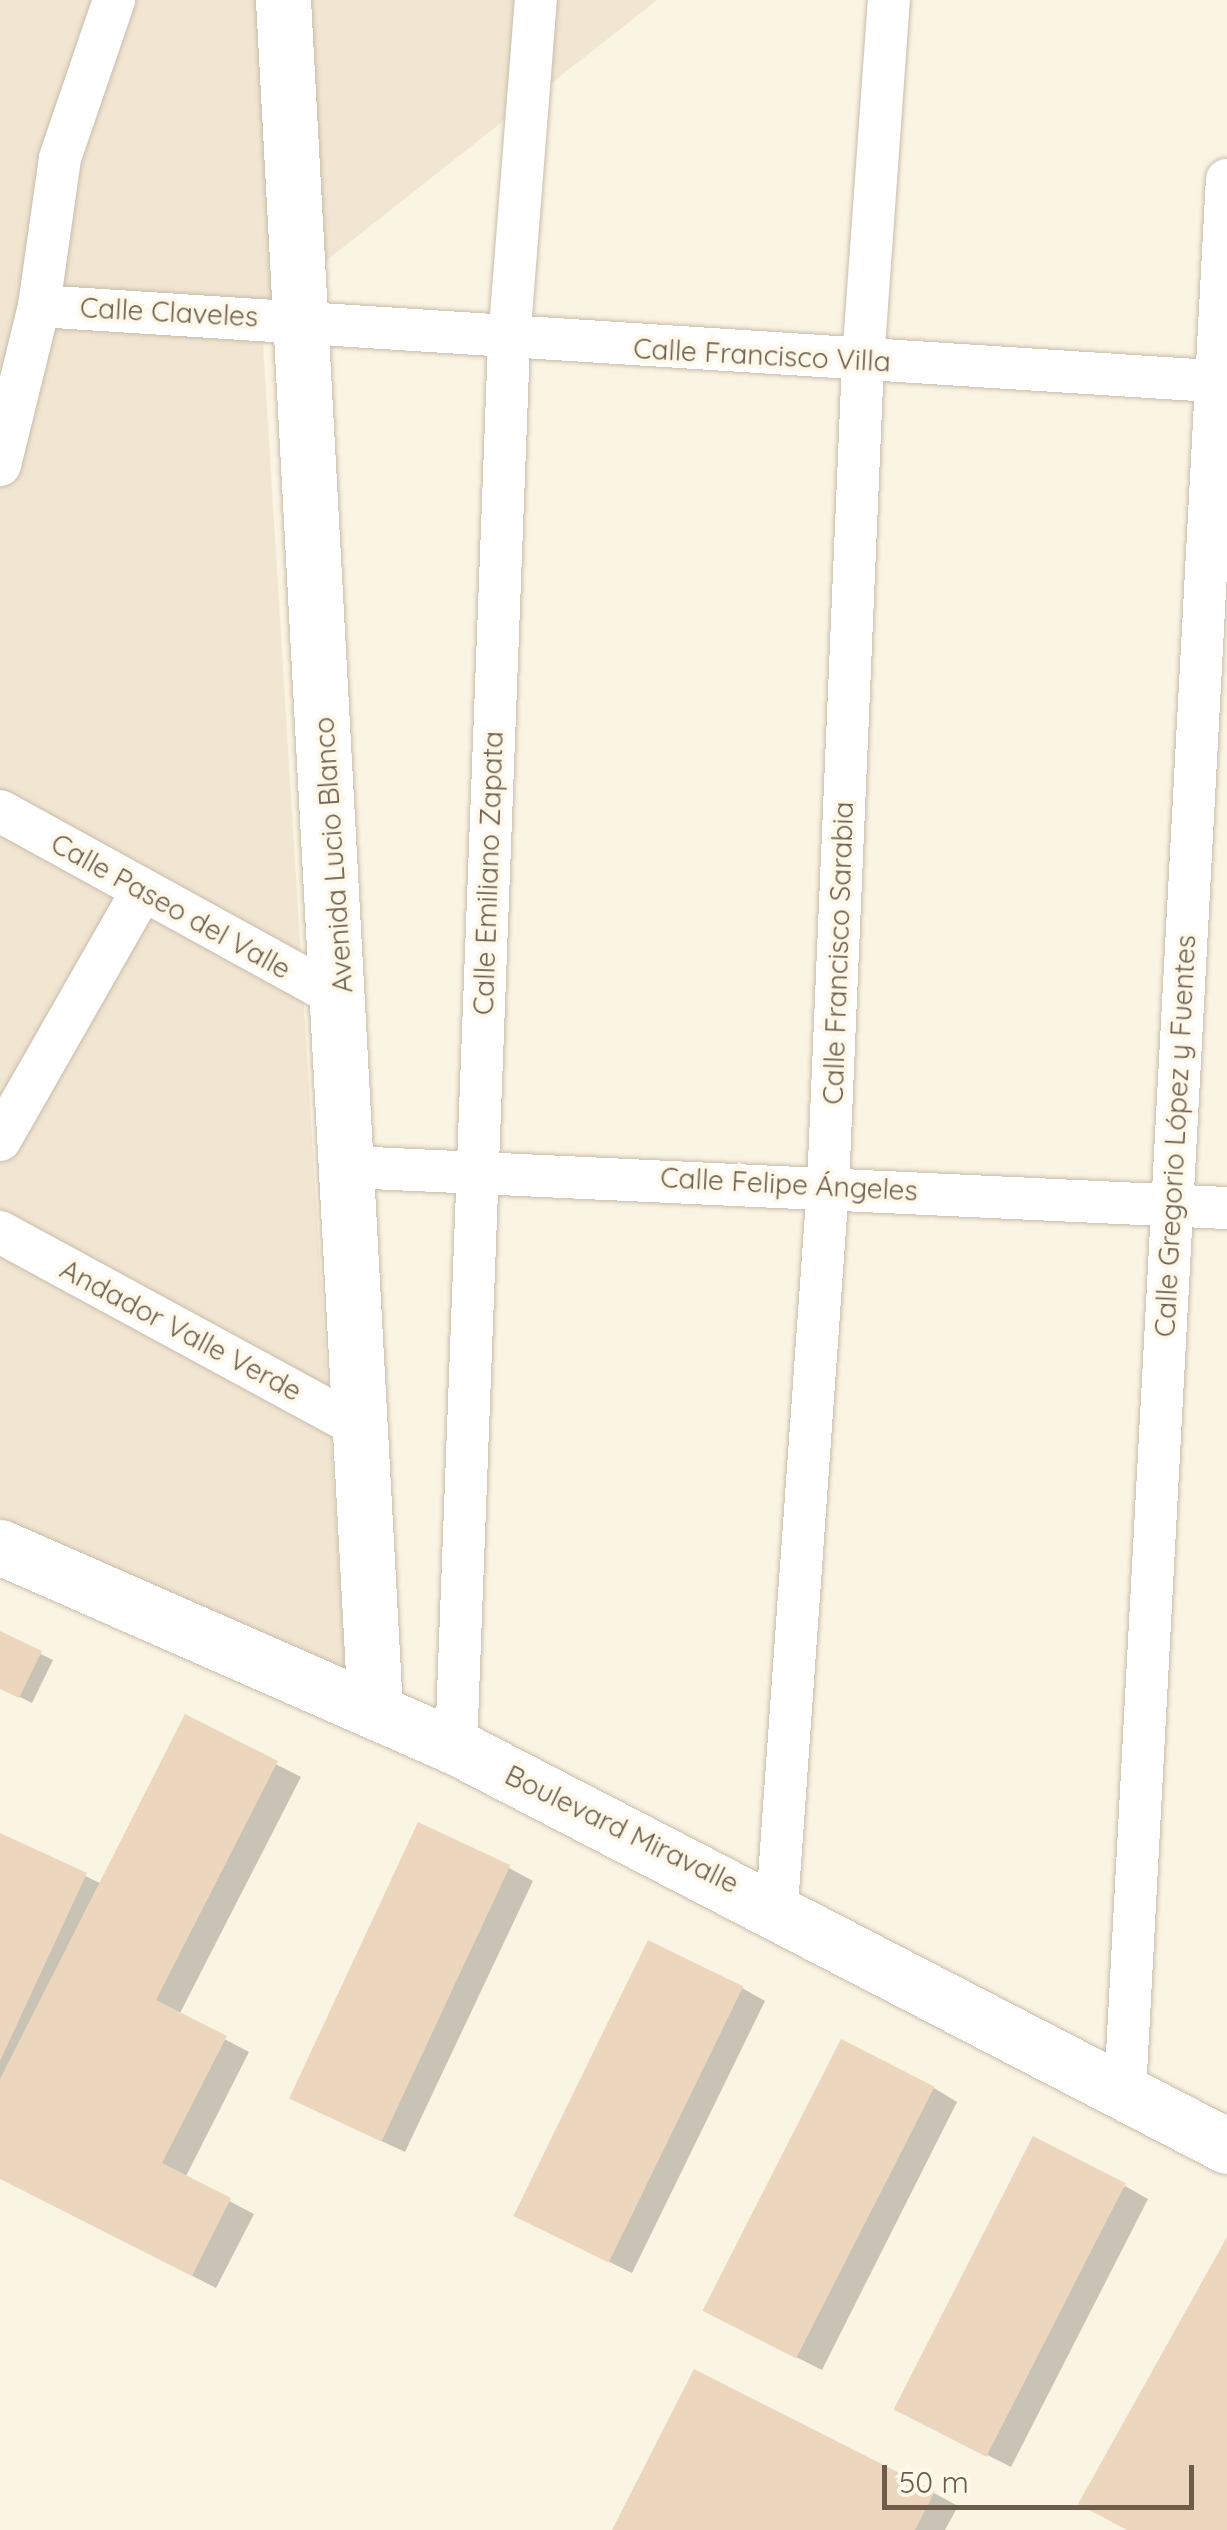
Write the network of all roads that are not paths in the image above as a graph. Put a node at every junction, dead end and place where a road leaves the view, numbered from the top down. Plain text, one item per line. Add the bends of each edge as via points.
1 (114, 0) edge
2 (284, 0) edge
3 (536, 0) edge
4 (889, 0) edge
5 (1227, 180) edge
6 (40, 306) junction
7 (298, 319) junction
8 (509, 341) junction
9 (863, 361) junction
10 (1220, 382) edge
11 (10, 395) edge
12 (0, 465) edge
13 (0, 811) edge
14 (142, 891) junction
15 (342, 999) junction
16 (5, 1118) edge
17 (350, 1167) junction
18 (476, 1167) junction
19 (828, 1186) junction
20 (1172, 1205) junction
21 (1227, 1208) edge
22 (0, 1232) edge
23 (363, 1428) junction
24 (0, 1547) edge
25 (375, 1710) junction
26 (456, 1746) junction
27 (776, 1906) junction
28 (1124, 2092) junction
29 (1227, 2146) edge

1 - 6 street via 60,158
2 - 7 street, Avenida Lucio Blanco
3 - 8 street, Calle Emiliano Zapata
4 - 9 street, Calle Francisco Sarabia
5 - 10 street, Calle Gregorio López y Fuentes
6 - 7 street, Calle Claveles
6 - 11 street
7 - 8 street, Calle Francisco Villa
7 - 15 street, Avenida Lucio Blanco
8 - 9 street, Calle Francisco Villa
8 - 18 street, Calle Emiliano Zapata
9 - 10 street, Calle Francisco Villa
9 - 19 street, Calle Francisco Sarabia
10 - 20 street, Calle Gregorio López y Fuentes
11 - 12 street
13 - 14 street, Calle Paseo del Valle
14 - 15 street, Calle Paseo del Valle
14 - 16 street
15 - 17 street, Avenida Lucio Blanco
17 - 18 street, Calle Felipe Ángeles
17 - 23 street, Avenida Lucio Blanco
18 - 19 street, Calle Felipe Ángeles
18 - 26 street, Calle Emiliano Zapata
19 - 20 street, Calle Felipe Ángeles
19 - 27 street, Calle Francisco Sarabia
20 - 21 street, Calle Felipe Ángeles
20 - 28 street, Calle Gregorio López y Fuentes
22 - 23 street, Andador Valle Verde
23 - 25 street, Avenida Lucio Blanco
24 - 25 street, Boulevard Miravalle
25 - 26 street, Boulevard Miravalle
26 - 27 street, Boulevard Miravalle
27 - 28 street, Boulevard Miravalle
28 - 29 street, Boulevard Miravalle

